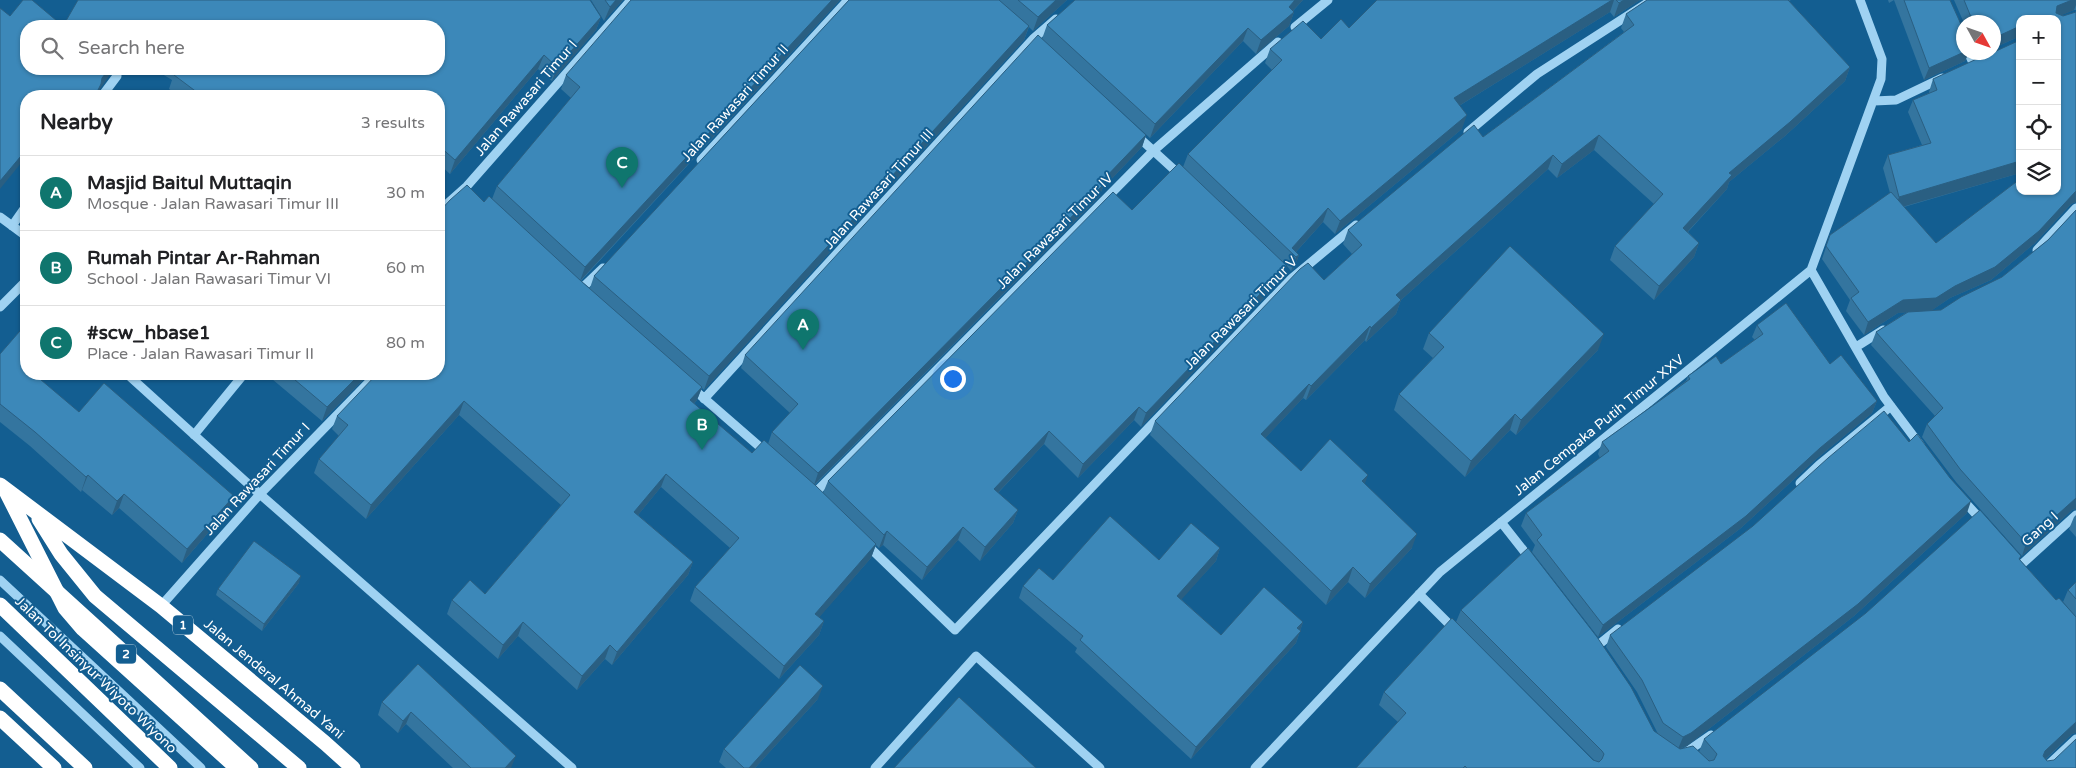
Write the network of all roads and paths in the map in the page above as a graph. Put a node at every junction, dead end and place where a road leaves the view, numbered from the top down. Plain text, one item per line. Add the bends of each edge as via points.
1 (631, 0) edge
2 (848, 0) edge
3 (1328, 0) edge
4 (1652, 0) edge
5 (1860, 0) edge
6 (1062, 13) edge
7 (1971, 60) edge
8 (1973, 64) edge
9 (117, 76) dead end
10 (1948, 76) edge
11 (106, 90) edge
12 (1874, 101) junction
13 (1125, 124) edge
14 (1460, 138) edge
15 (1153, 151) junction
16 (696, 166) edge
17 (1188, 182) edge
18 (445, 207) edge
19 (2076, 208) edge
20 (20, 215) edge
21 (0, 217) edge
22 (1360, 221) edge
23 (12, 226) junction
24 (20, 232) edge
25 (2032, 254) edge
26 (610, 260) edge
27 (1811, 270) junction
28 (20, 287) edge
29 (580, 290) edge
30 (0, 307) edge
31 (1893, 323) edge
32 (1856, 347) junction
33 (134, 380) edge
34 (239, 380) edge
35 (371, 380) edge
36 (683, 380) edge
37 (704, 399) junction
38 (1891, 406) junction
39 (194, 435) junction
40 (1923, 450) edge
41 (778, 462) edge
42 (3, 487) edge
43 (1792, 491) edge
44 (1957, 493) edge
45 (260, 494) junction
46 (821, 501) edge
47 (35, 511) junction
48 (1976, 514) junction
49 (2076, 515) edge
50 (1968, 521) edge
51 (1501, 522) junction
52 (1989, 528) edge
53 (856, 535) edge
54 (0, 540) edge
55 (2021, 564) edge
56 (1537, 568) edge
57 (0, 580) edge
58 (1419, 594) junction
59 (0, 605) edge
60 (161, 606) junction
61 (1626, 623) edge
62 (0, 636) edge
63 (1465, 640) edge
64 (1596, 646) edge
65 (0, 689) edge
66 (0, 718) edge
67 (1718, 730) edge
68 (2076, 739) edge
69 (1678, 756) edge
70 (54, 768) edge
71 (85, 768) edge
72 (140, 768) edge
73 (170, 768) edge
74 (200, 768) edge
75 (237, 768) edge
76 (251, 768) edge
77 (299, 768) edge
78 (353, 768) edge
79 (572, 768) edge
80 (874, 768) edge
81 (1100, 768) edge
82 (1255, 768) edge
83 (2045, 768) edge

1 - 18 street, Jalan Rawasari Timur I via 601,26 470,189
2 - 16 street, Jalan Rawasari Timur II
3 - 15 street, Jalan Rawasari Timur IV
4 - 14 street via 1537,74
5 - 12 street via 1882,59 1881,79
6 - 37 street, Jalan Rawasari Timur III via 1033,40
7 - 8 street
9 - 11 street
10 - 12 street via 1896,100
12 - 27 street
13 - 15 street
15 - 17 street
15 - 46 street, Jalan Rawasari Timur IV via 810,491
19 - 25 street
20 - 23 street
21 - 23 street
22 - 53 street, Jalan Rawasari Timur V via 1288,275 955,630
23 - 24 street
26 - 29 street
27 - 32 street
27 - 51 street, Jalan Cempaka Putih Timur XXV
28 - 30 street
31 - 32 street
32 - 38 street
33 - 39 street
34 - 39 street
35 - 45 street, Jalan Rawasari Timur I
36 - 37 street
37 - 41 street
38 - 40 street
38 - 43 street
39 - 45 street
42 - 47 highway, Jalan Jenderal Ahmad Yani / 1
42 - 75 highway, Jalan Jenderal Ahmad Yani / 1 via 65,608 83,629
44 - 48 street
45 - 60 street, Jalan Rawasari Timur I
45 - 79 street
47 - 60 highway, Jalan Jenderal Ahmad Yani / 1
47 - 77 highway via 61,554 95,596
48 - 50 street
48 - 52 street
49 - 55 street, Gang I
51 - 56 street
51 - 58 street, Jalan Cempaka Putih Timur XXV via 1440,572
54 - 76 highway, 2, bridge
57 - 74 street
58 - 63 street
58 - 82 street, Jalan Cempaka Putih Timur XXV
59 - 73 highway, Jalan Tol Insinyur Wiyoto Wiyono
60 - 78 highway, Jalan Jenderal Ahmad Yani / 1
61 - 64 street
62 - 72 street
65 - 71 highway
66 - 70 highway
67 - 69 street via 1693,754
68 - 83 street
80 - 81 street via 976,656

